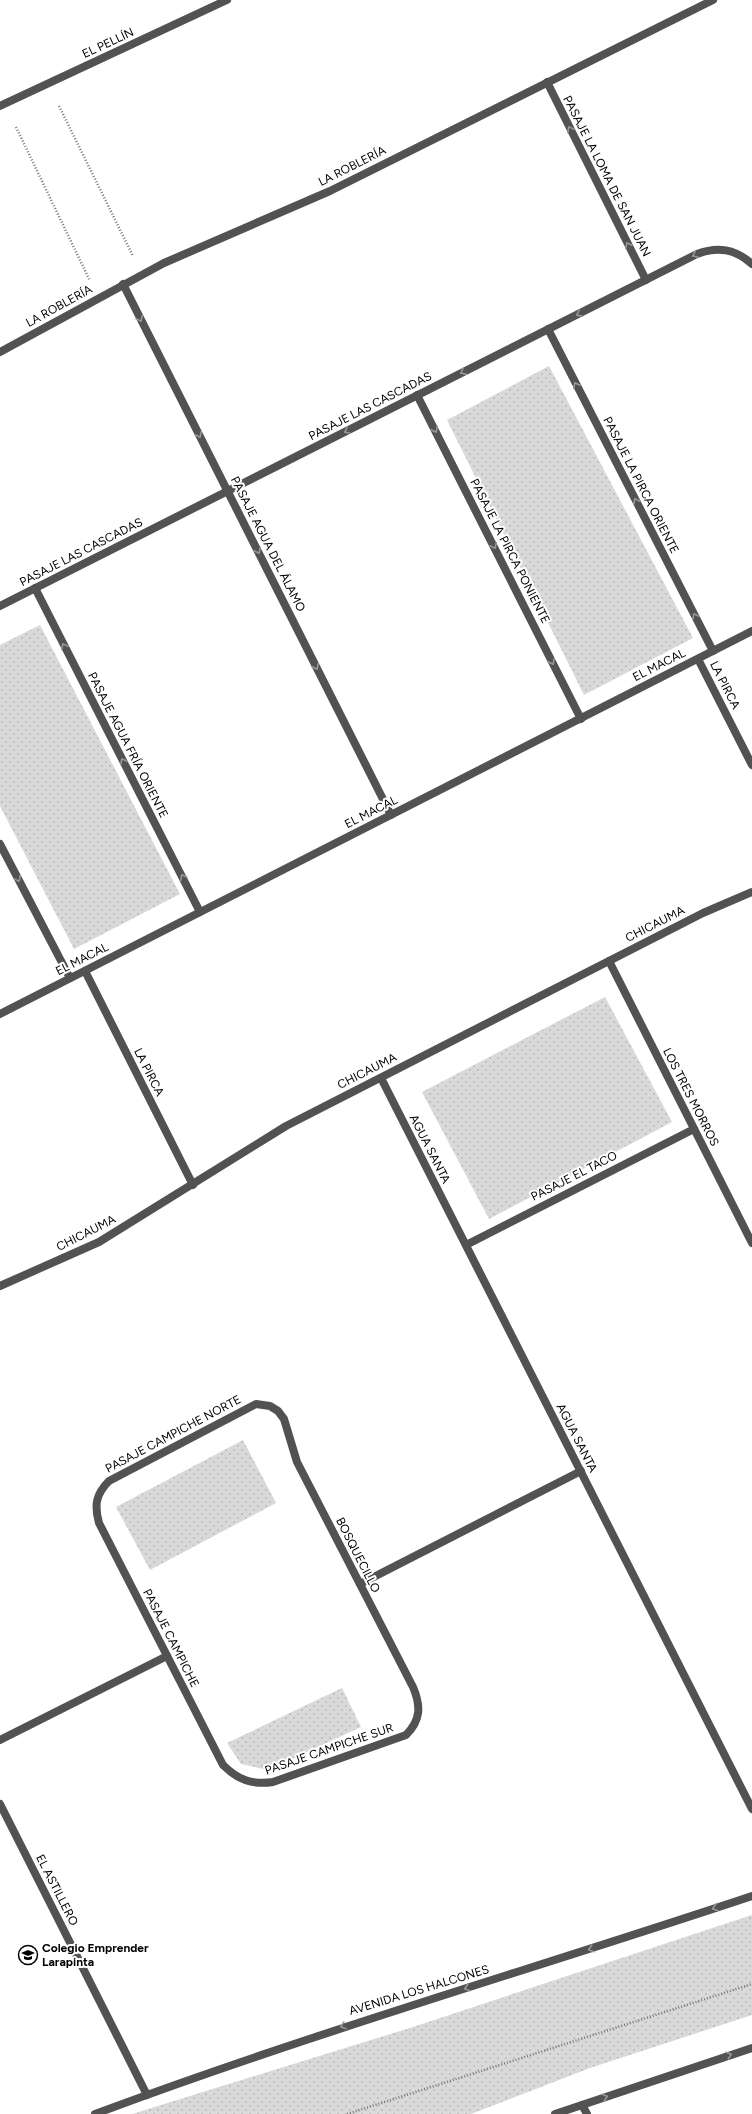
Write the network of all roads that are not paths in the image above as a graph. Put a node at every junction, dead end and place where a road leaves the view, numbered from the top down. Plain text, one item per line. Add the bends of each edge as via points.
1 (227, 0) edge
2 (714, 0) edge
3 (547, 82) junction
4 (0, 106) edge
5 (752, 264) edge
6 (646, 280) junction
7 (123, 284) junction
8 (548, 329) junction
9 (0, 352) edge
10 (417, 395) junction
11 (227, 491) junction
12 (35, 588) junction
13 (0, 606) edge
14 (752, 631) edge
15 (713, 651) junction
16 (698, 659) junction
17 (581, 718) junction
18 (752, 765) edge
19 (391, 815) junction
20 (0, 844) edge
21 (752, 892) edge
22 (200, 912) junction
23 (609, 961) junction
24 (85, 970) junction
25 (70, 978) junction
26 (0, 1014) edge
27 (381, 1078) junction
28 (694, 1129) junction
29 (193, 1185) junction
30 (752, 1243) edge
31 (466, 1245) junction
32 (0, 1286) edge
33 (270, 1406) joint
34 (581, 1471) junction
35 (96, 1499) joint
36 (360, 1584) junction
37 (167, 1656) junction
38 (418, 1719) joint
39 (0, 1740) edge
40 (240, 1779) joint
41 (0, 1804) edge
42 (752, 1809) edge
43 (752, 1896) edge
44 (752, 2048) edge
45 (147, 2095) junction
46 (582, 2105) junction
47 (95, 2114) edge
48 (555, 2114) edge
49 (587, 2114) edge

1 - 4 street, EL PELLÍN
2 - 3 street, LA ROBLERÍA
6 -> 3 street, PASAJE LA LOMA DE SAN JUAN
3 - 7 street, LA ROBLERÍA via 330,191 206,244
5 -> 6 street, PASAJE LAS CASCADAS via 733,252 708,250
6 -> 8 street, PASAJE LAS CASCADAS
7 - 9 street, LA ROBLERÍA
7 -> 11 street, PASAJE AGUA DEL ÁLAMO
8 -> 10 street, PASAJE LAS CASCADAS
15 -> 8 street, PASAJE LA PIRCA ORIENTE
10 -> 11 street, PASAJE LAS CASCADAS
10 -> 17 street, PASAJE LA PIRCA PONIENTE
11 - 12 street, PASAJE LAS CASCADAS
11 -> 19 street, PASAJE AGUA DEL ÁLAMO
12 - 13 street, PASAJE LAS CASCADAS
22 -> 12 street, PASAJE AGUA FRÍA ORIENTE
14 - 15 street, EL MACAL
15 - 16 street, EL MACAL
16 - 17 street, EL MACAL
16 - 18 street, LA PIRCA
17 - 19 street, EL MACAL
19 - 22 street, EL MACAL
20 -> 25 street
21 - 23 street, CHICAUMA
22 - 24 street, EL MACAL
23 - 27 street, CHICAUMA
23 - 28 street, LOS TRES MORROS
24 - 25 street, EL MACAL
24 - 29 street, LA PIRCA
25 - 26 street, EL MACAL
27 - 29 street, CHICAUMA via 286,1126
27 - 31 street, AGUA SANTA
28 - 30 street, LOS TRES MORROS
28 - 31 street, PASAJE EL TACO
29 - 32 street, CHICAUMA via 99,1242
31 - 34 street, AGUA SANTA
33 - 35 street, PASAJE CAMPICHE NORTE via 249,1406 109,1481
33 - 36 street, BOSQUECILLO via 284,1419 297,1462
34 - 36 street
34 - 42 street, AGUA SANTA
35 - 37 street, PASAJE CAMPICHE via 99,1523
36 - 38 street, BOSQUECILLO via 413,1687 419,1708
37 - 39 street
37 - 40 street, PASAJE CAMPICHE via 223,1765
38 - 40 street, PASAJE CAMPICHE SUR via 406,1735 397,1739 273,1782 262,1784
41 - 45 street, EL ASTILLERO
43 -> 45 street, AVENIDA LOS HALCONES via 338,2028
46 -> 44 street
45 - 47 street, AVENIDA LOS HALCONES
46 - 48 street
46 - 49 street

